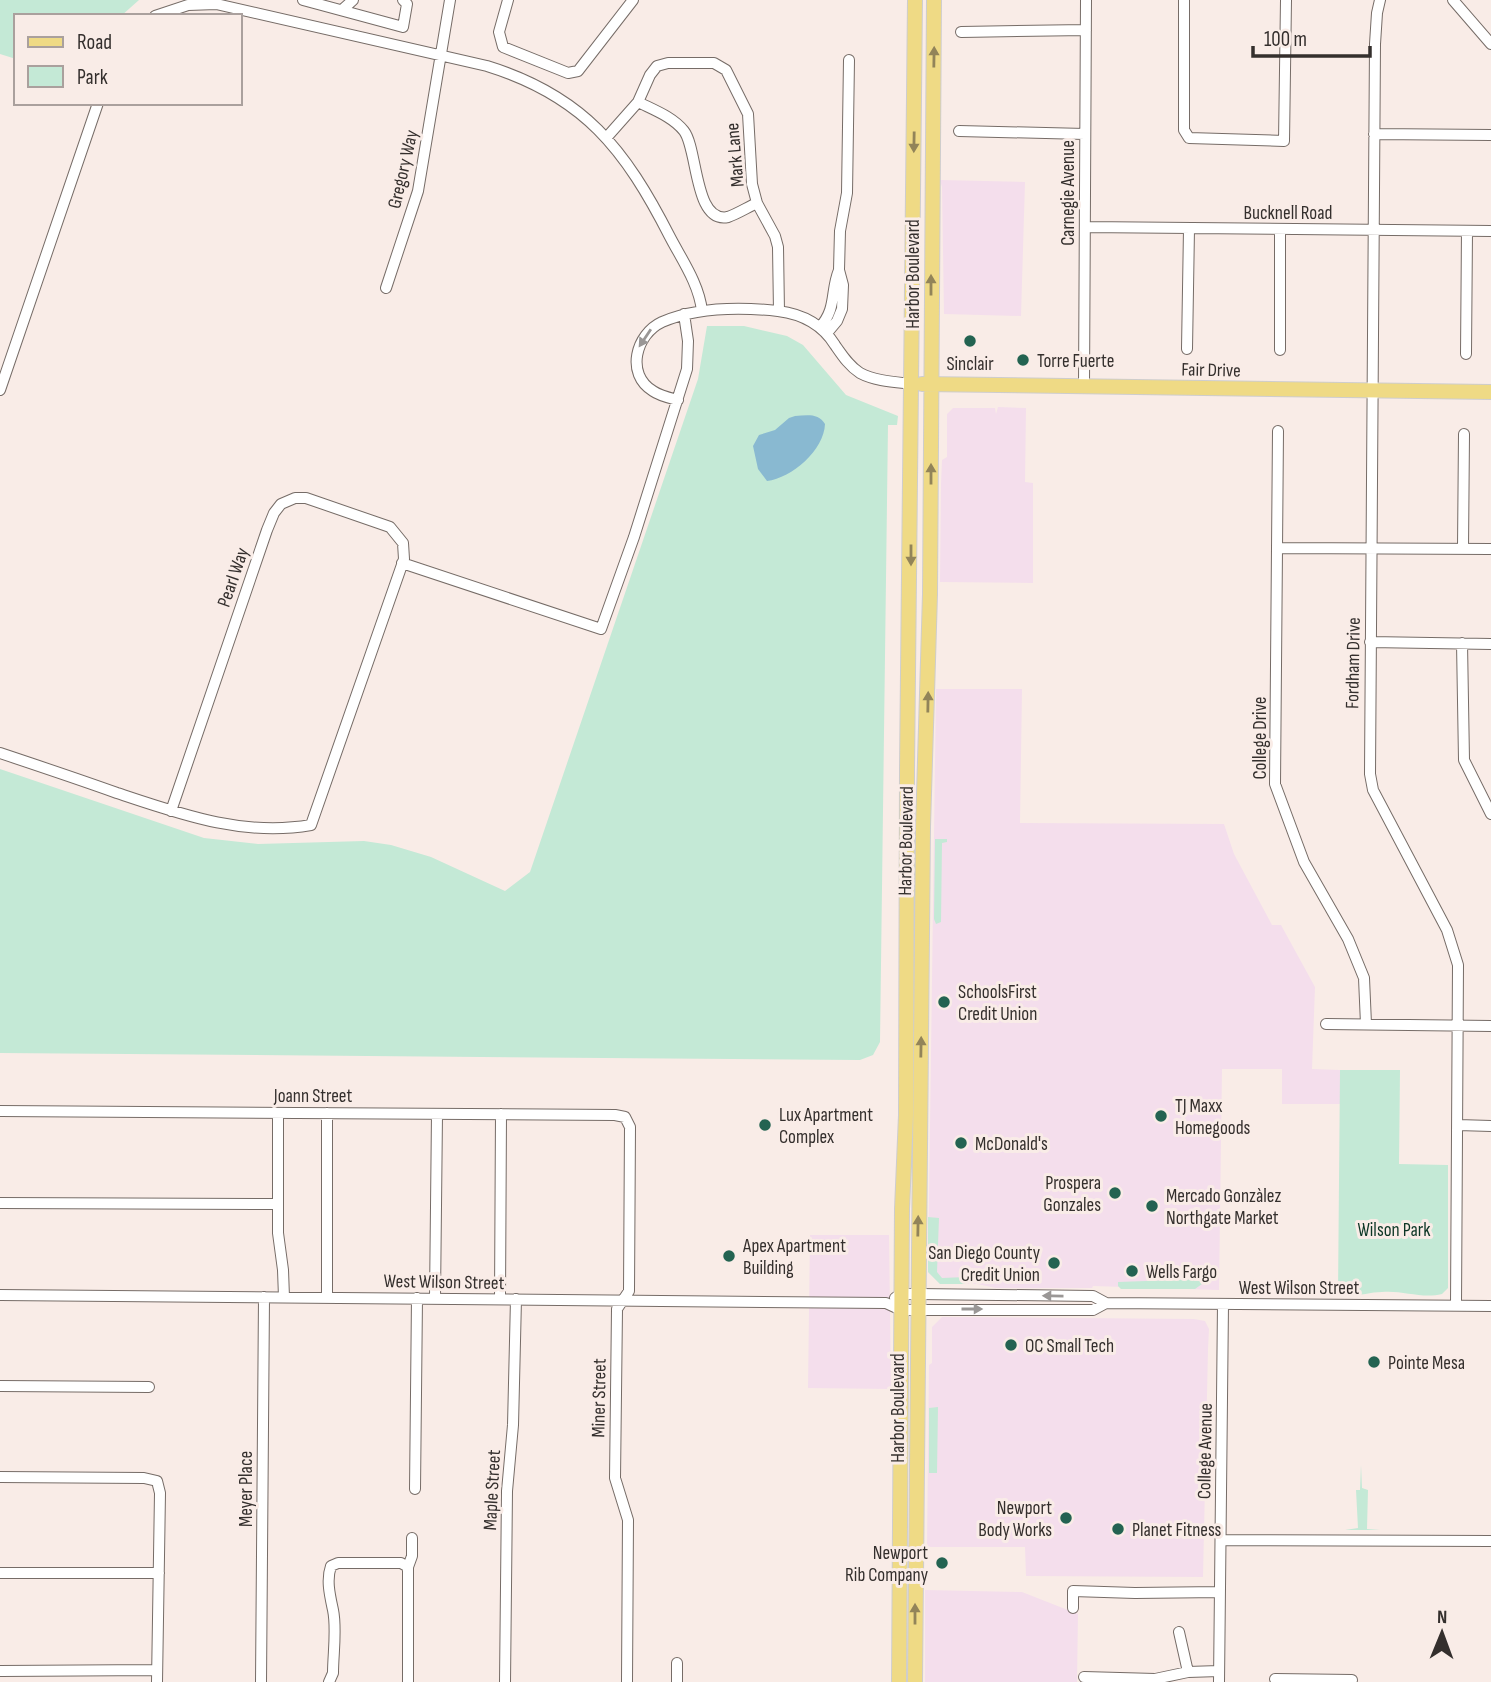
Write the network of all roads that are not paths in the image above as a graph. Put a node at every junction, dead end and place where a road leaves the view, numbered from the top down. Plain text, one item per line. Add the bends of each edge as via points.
1 (303, 0) edge
2 (353, 0) edge
3 (403, 0) edge
4 (450, 0) edge
5 (508, 0) edge
6 (633, 0) edge
7 (915, 0) edge
8 (934, 0) edge
9 (1086, 0) edge
10 (1184, 0) edge
11 (1286, 0) edge
12 (1380, 0) edge
13 (1453, 0) edge
14 (342, 10) junction
15 (161, 14) edge
16 (1086, 30) junction
17 (961, 32) dead end
18 (1491, 44) edge
19 (440, 55) junction
20 (849, 60) dead end
21 (638, 102) junction
22 (97, 105) edge
23 (959, 131) dead end
24 (1085, 134) junction
25 (1374, 134) junction
26 (1491, 135) edge
27 (607, 137) junction
28 (757, 203) junction
29 (1085, 227) junction
30 (1189, 229) junction
31 (1373, 229) junction
32 (1280, 230) junction
33 (1467, 231) junction
34 (1491, 231) edge
35 (386, 288) dead end
36 (702, 311) junction
37 (779, 311) junction
38 (684, 314) junction
39 (824, 330) junction
40 (1187, 349) dead end
41 (1280, 350) dead end
42 (1466, 354) dead end
43 (912, 384) junction
44 (930, 385) junction
45 (1084, 386) junction
46 (0, 390) edge
47 (1372, 391) junction
48 (1491, 393) edge
49 (678, 400) junction
50 (1278, 431) dead end
51 (1464, 433) dead end
52 (1278, 548) junction
53 (1371, 548) junction
54 (1463, 548) junction
55 (1491, 549) edge
56 (402, 563) junction
57 (1370, 642) junction
58 (1462, 643) junction
59 (1491, 644) edge
60 (0, 753) edge
61 (171, 811) junction
62 (1491, 814) edge
63 (1326, 1024) dead end
64 (1366, 1024) junction
65 (1458, 1026) junction
66 (1491, 1026) edge
67 (0, 1111) edge
68 (278, 1113) junction
69 (327, 1113) junction
70 (437, 1114) junction
71 (501, 1114) junction
72 (625, 1117) joint
73 (1458, 1125) junction
74 (1491, 1126) edge
75 (0, 1203) edge
76 (278, 1204) junction
77 (901, 1294) junction
78 (918, 1294) junction
79 (0, 1295) edge
80 (264, 1297) junction
81 (284, 1297) junction
82 (327, 1297) junction
83 (417, 1298) junction
84 (435, 1298) junction
85 (500, 1299) junction
86 (516, 1299) junction
87 (623, 1300) junction
88 (887, 1303) junction
89 (1106, 1303) junction
90 (1223, 1304) junction
91 (1455, 1306) junction
92 (1491, 1306) edge
93 (901, 1310) junction
94 (918, 1310) junction
95 (0, 1386) edge
96 (149, 1387) dead end
97 (0, 1477) edge
98 (415, 1489) dead end
99 (412, 1538) dead end
100 (1221, 1540) junction
101 (1491, 1541) edge
102 (408, 1567) junction
103 (0, 1573) edge
104 (159, 1573) junction
105 (1220, 1592) junction
106 (1073, 1608) dead end
107 (1179, 1632) dead end
108 (677, 1663) dead end
109 (0, 1671) edge
110 (1188, 1672) junction
111 (157, 1676) edge
112 (1084, 1677) dead end
113 (1219, 1677) edge
114 (1275, 1679) dead end
115 (1156, 1680) edge
116 (1352, 1680) dead end
117 (1292, 1681) edge
118 (1337, 1681) edge
119 (261, 1682) edge
120 (329, 1682) edge
121 (408, 1682) edge
122 (505, 1682) edge
123 (627, 1682) edge
124 (677, 1682) edge
125 (899, 1682) edge
126 (915, 1682) edge

1 - 14 street
2 - 14 street
3 - 14 street via 407,5 403,27
4 - 19 street, Gregory Way
5 - 6 street via 499,32 503,47 574,73
7 -> 43 main road, Harbor Boulevard
44 -> 8 main road, Harbor Boulevard
9 - 16 street, Carnegie Avenue
10 - 11 street via 1184,130 1189,138 1284,141
12 - 25 street, Fordham Drive via 1375,26
13 - 18 street
15 - 19 street via 188,5 216,4
16 - 17 street
16 - 24 street, Carnegie Avenue
19 - 27 street via 517,76 565,102
19 - 35 street, Gregory Way via 418,191
20 - 39 street via 847,193 840,231 843,285
21 - 27 street, Mark Lane
21 - 28 street via 670,118 685,132 709,210 718,217 728,216
21 - 28 street, Mark Lane via 657,66 713,63 726,70 748,114
22 - 46 street
23 - 24 street
24 - 29 street, Carnegie Avenue
25 - 26 street
25 - 31 street, Fordham Drive
27 - 36 street via 640,181 691,276
28 - 37 street, Mark Lane via 778,247
29 - 30 street, Bucknell Road
29 - 45 street, Carnegie Avenue
30 - 32 street, Bucknell Road
30 - 40 street
31 - 32 street, Bucknell Road
31 - 33 street, Bucknell Road
31 - 47 street, Fordham Drive
32 - 41 street
33 - 34 street, Bucknell Road
33 - 42 street
36 - 37 street
36 - 38 street
37 - 39 street via 800,316
38 - 49 street via 688,356
38 -> 49 street via 649,330 639,346 637,363 643,381 653,391
39 - 43 street via 859,372
43 - 44 main road, Fair Drive
43 -> 77 main road, Harbor Boulevard
44 - 45 main road, Fair Drive
78 -> 44 main road, Harbor Boulevard
45 - 47 main road, Fair Drive
47 - 48 main road, Fair Drive
47 - 53 street, Fordham Drive
49 - 56 street via 601,629
50 - 52 street, College Drive
51 - 54 street
52 - 53 street
52 - 64 street, College Drive via 1275,784 1304,862 1348,939 1364,978
53 - 54 street
53 - 57 street, Fordham Drive
54 - 55 street
56 - 61 street via 311,825 251,828
56 - 61 street, Pearl Way via 403,543 382,523 306,498 288,500 277,508
57 - 58 street
57 - 65 street, Fordham Drive via 1371,783 1453,944 1459,972
58 - 59 street
58 - 62 street via 1464,760
60 - 61 street
63 - 64 street
64 - 65 street
65 - 66 street
65 - 73 street, Fordham Drive
67 - 68 street, Joann Street
68 - 69 street, Joann Street
68 - 76 street
69 - 70 street, Joann Street
69 - 82 street
70 - 71 street, Joann Street
70 - 84 street
71 - 72 street, Joann Street
71 - 85 street
72 - 87 street, Miner Street via 630,1127 629,1291
73 - 74 street
73 - 91 street, Fordham Drive
75 - 76 street
76 - 81 street
77 - 78 street, West Wilson Street
77 - 88 street
77 - 93 main road, Harbor Boulevard
89 -> 78 street, West Wilson Street via 1093,1296
78 - 94 main road, Harbor Boulevard
79 - 80 street, West Wilson Street
80 - 81 street, West Wilson Street
80 - 119 street, Meyer Place
81 - 82 street, West Wilson Street
82 - 83 street, West Wilson Street
83 - 84 street, West Wilson Street
83 - 98 street
84 - 85 street, West Wilson Street
85 - 86 street, West Wilson Street
86 - 87 street, West Wilson Street
86 - 122 street, Maple Street
87 - 88 street, West Wilson Street
87 - 123 street, Miner Street via 617,1309 615,1478 628,1520
88 - 93 street, West Wilson Street
89 - 90 street, West Wilson Street
94 -> 89 street, West Wilson Street via 1093,1310
90 - 91 street, West Wilson Street
90 - 100 street, College Avenue
91 - 92 street, West Wilson Street
93 - 94 street, West Wilson Street
93 - 125 main road, Harbor Boulevard
126 -> 94 main road, Harbor Boulevard
95 - 96 street
97 - 104 street via 156,1481 160,1493
99 - 102 street
100 - 101 street
100 - 105 street, College Avenue
102 - 120 street via 401,1563 331,1566 333,1673
102 - 121 street
103 - 104 street
104 - 111 street
105 - 106 street via 1073,1591
105 - 113 street, College Avenue
107 - 110 street
108 - 124 street
109 - 111 street
110 - 113 street
110 - 115 street
112 - 115 street
114 - 117 street
116 - 118 street
117 - 118 street

